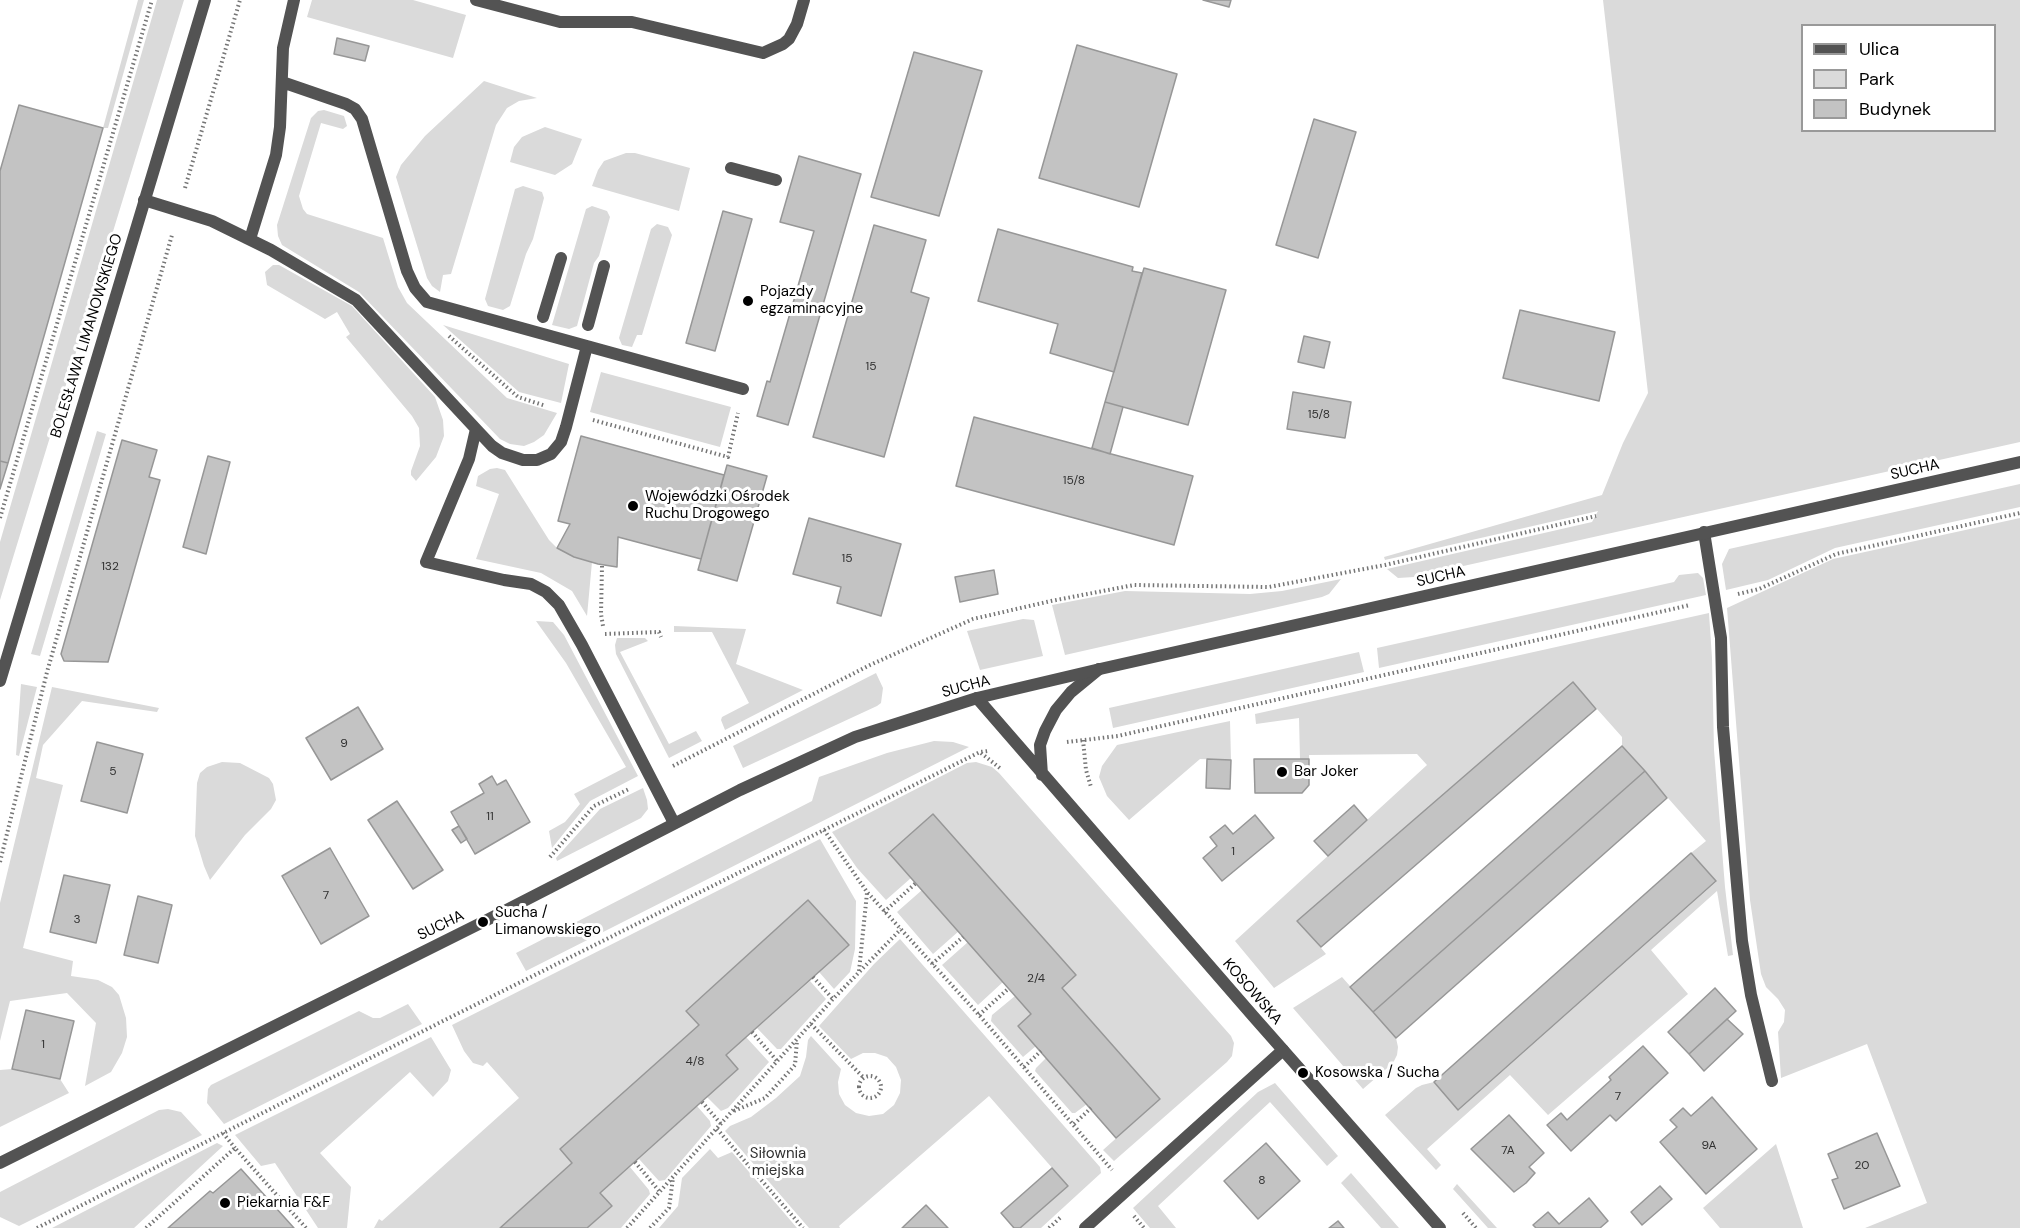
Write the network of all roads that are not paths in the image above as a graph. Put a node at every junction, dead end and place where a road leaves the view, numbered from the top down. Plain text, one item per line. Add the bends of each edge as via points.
1 (205, 0) edge
2 (294, 0) edge
3 (476, 0) edge
4 (804, 0) edge
5 (282, 82) junction
6 (731, 168) dead end
7 (776, 180) dead end
8 (144, 200) junction
9 (250, 239) junction
10 (561, 258) dead end
11 (604, 266) dead end
12 (543, 317) dead end
13 (588, 325) dead end
14 (587, 346) junction
15 (743, 389) dead end
16 (476, 429) junction
17 (2020, 462) edge
18 (1704, 532) junction
19 (1100, 669) junction
20 (0, 680) edge
21 (977, 699) junction
22 (1042, 775) junction
23 (674, 823) junction
24 (1283, 1050) junction
25 (1772, 1081) dead end
26 (0, 1163) edge
27 (1085, 1228) edge
28 (1440, 1228) edge

1 - 8 street, BOLESŁAWA LIMANOWSKIEGO
2 - 5 street via 283,48
3 - 4 street via 560,22 632,22 763,53 789,39
5 - 9 street via 276,155
5 - 14 street via 346,104 362,119 408,271 427,302
6 - 7 street
8 - 9 street via 203,217
8 - 20 street, BOLESŁAWA LIMANOWSKIEGO
9 - 16 street via 356,300
10 - 12 street
11 - 13 street
14 - 15 street
14 - 16 street via 566,427 551,454 523,460 502,453
16 - 23 street via 469,459 426,562 531,584 559,605
17 - 18 street, SUCHA
18 - 19 street, SUCHA
18 - 25 street via 1722,656 1723,727 1742,940
19 - 21 street, SUCHA
19 - 22 street via 1056,710 1040,745
21 - 22 street, KOSOWSKA
21 - 23 street, SUCHA via 855,737
22 - 24 street, KOSOWSKA
23 - 26 street, SUCHA
24 - 27 street
24 - 28 street, KOSOWSKA

